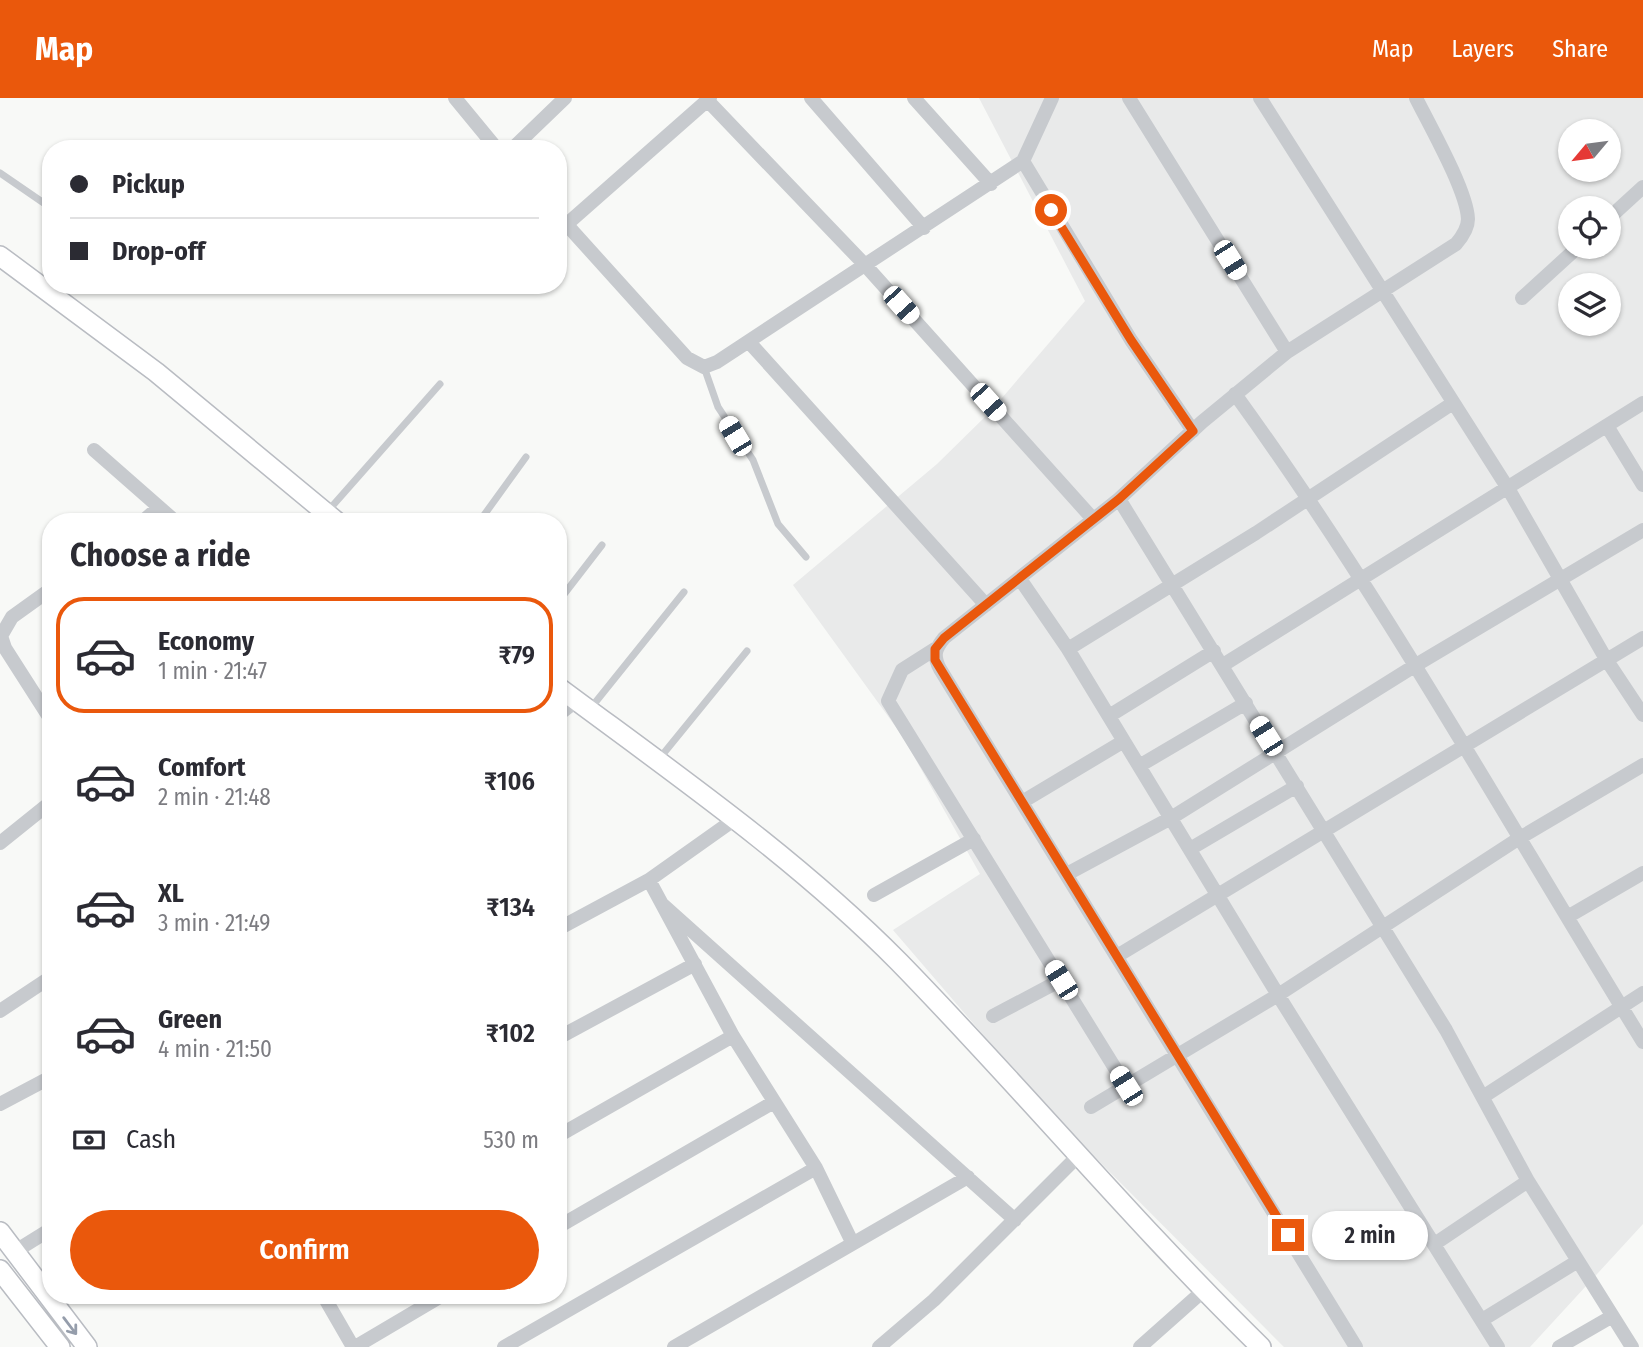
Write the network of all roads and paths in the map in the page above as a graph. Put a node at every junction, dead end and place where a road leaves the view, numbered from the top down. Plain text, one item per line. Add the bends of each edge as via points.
1 (455, 98) edge
2 (565, 98) edge
3 (811, 98) edge
4 (914, 98) edge
5 (1052, 98) edge
6 (1129, 98) edge
7 (1260, 98) edge
8 (1416, 98) edge
9 (709, 99) edge
10 (490, 140) edge
11 (521, 140) edge
12 (1023, 161) junction
13 (0, 173) edge
14 (992, 184) junction
15 (1643, 187) edge
16 (42, 202) edge
17 (1621, 207) edge
18 (567, 216) edge
19 (567, 223) edge
20 (924, 228) junction
21 (0, 256) edge
22 (1565, 259) edge
23 (866, 266) junction
24 (42, 287) edge
25 (1382, 291) junction
26 (51, 294) edge
27 (1522, 298) dead end
28 (749, 342) junction
29 (1287, 352) junction
30 (704, 367) junction
31 (440, 384) dead end
32 (1235, 394) junction
33 (1453, 403) junction
34 (1643, 403) edge
35 (1607, 426) junction
36 (1193, 431) junction
37 (94, 450) dead end
38 (526, 457) dead end
39 (1643, 485) edge
40 (1508, 489) junction
41 (1310, 497) junction
42 (1119, 499) junction
43 (158, 509) junction
44 (153, 513) edge
45 (164, 513) edge
46 (327, 513) edge
47 (335, 513) edge
48 (486, 513) edge
49 (1093, 519) junction
50 (1643, 530) edge
51 (602, 545) dead end
52 (806, 557) dead end
53 (1020, 579) junction
54 (1364, 579) junction
55 (1560, 580) junction
56 (1173, 584) junction
57 (567, 590) edge
58 (684, 592) dead end
59 (42, 595) edge
60 (986, 605) junction
61 (1643, 638) edge
62 (935, 649) junction
63 (1068, 649) junction
64 (747, 651) dead end
65 (1214, 651) junction
66 (1606, 659) junction
67 (1223, 665) junction
68 (1416, 665) junction
69 (42, 693) edge
70 (567, 693) edge
71 (1246, 703) junction
72 (583, 705) junction
73 (567, 711) edge
74 (1643, 715) edge
75 (1109, 716) junction
76 (1124, 741) junction
77 (1463, 745) junction
78 (1276, 752) junction
79 (657, 761) junction
80 (1643, 765) edge
81 (1139, 766) junction
82 (1297, 786) junction
83 (1023, 802) junction
84 (42, 809) edge
85 (1171, 818) junction
86 (735, 819) junction
87 (1324, 831) junction
88 (974, 839) junction
89 (1518, 839) junction
90 (0, 843) edge
91 (1190, 849) junction
92 (1643, 873) edge
93 (1067, 874) junction
94 (649, 880) junction
95 (1217, 894) junction
96 (874, 895) dead end
97 (663, 905) junction
98 (1569, 916) junction
99 (567, 924) edge
100 (1383, 929) junction
101 (1117, 956) junction
102 (695, 964) junction
103 (1061, 980) junction
104 (42, 983) edge
105 (1643, 993) edge
106 (1278, 995) junction
107 (1621, 1007) junction
108 (0, 1011) edge
109 (993, 1016) dead end
110 (567, 1033) edge
111 (733, 1036) junction
112 (1643, 1042) edge
113 (1178, 1055) junction
114 (42, 1082) edge
115 (1126, 1086) junction
116 (1484, 1096) junction
117 (774, 1102) junction
118 (0, 1104) edge
119 (1091, 1107) dead end
120 (567, 1131) edge
121 (1080, 1154) junction
122 (816, 1168) junction
123 (968, 1177) junction
124 (1528, 1181) junction
125 (1015, 1220) junction
126 (567, 1222) edge
127 (0, 1232) edge
128 (42, 1235) edge
129 (852, 1242) junction
130 (1436, 1243) junction
131 (14, 1252) junction
132 (1578, 1261) junction
133 (0, 1270) edge
134 (42, 1288) edge
135 (1203, 1291) junction
136 (54, 1304) edge
137 (328, 1304) edge
138 (428, 1304) edge
139 (1611, 1317) junction
140 (1482, 1320) junction
141 (60, 1347) edge
142 (87, 1347) edge
143 (354, 1347) edge
144 (504, 1347) edge
145 (674, 1347) edge
146 (879, 1347) edge
147 (1140, 1347) edge
148 (1261, 1347) edge
149 (1356, 1347) edge
150 (1498, 1347) edge
151 (1559, 1347) edge
152 (1632, 1347) edge

1 - 10 street
2 - 11 street
3 - 20 street
4 - 14 street
5 - 12 street
6 - 29 street
7 - 25 street
8 - 25 street via 1468,219 1465,234 1456,244
9 - 18 street
9 - 23 street
12 - 14 street
12 - 36 street via 1131,340
13 - 16 lane
14 - 20 street
15 - 17 street
19 - 30 street via 687,358
20 - 23 street
21 - 24 street
22 - 27 street
23 - 28 street
23 - 49 street
25 - 29 street
25 - 33 street
26 - 46 street via 156,372
28 - 30 street
28 - 60 street
29 - 32 street
30 - 52 lane via 718,407 753,460 778,524
31 - 47 lane
32 - 36 street
32 - 41 street
33 - 40 street
33 - 41 street
34 - 35 street
35 - 39 street
35 - 40 street
36 - 42 street
37 - 43 street
38 - 48 lane
40 - 54 street
40 - 55 street
41 - 54 street
41 - 56 street
42 - 49 street
42 - 56 street
43 - 44 street
43 - 45 street
49 - 53 street
50 - 55 street
51 - 57 lane
53 - 60 street
53 - 63 street
54 - 67 street
54 - 68 street
55 - 66 street
55 - 68 street
56 - 63 street
56 - 65 street
58 - 72 lane
59 - 69 street via 12,617 1,636 5,648
60 - 62 street
61 - 66 street
62 - 83 street via 940,669
62 - 88 street via 902,670 888,701
63 - 75 street
64 - 79 lane
65 - 67 street
65 - 75 street
66 - 74 street
66 - 77 street
67 - 71 street
68 - 77 street
68 - 78 street
70 - 72 street
71 - 78 street
71 - 81 street
72 - 73 street
72 - 79 street
75 - 76 street
76 - 81 street
76 - 83 street
77 - 87 street
77 - 89 street
78 - 82 street
78 - 85 street
79 - 86 street
80 - 89 street
81 - 85 street
82 - 87 street
82 - 91 street
83 - 93 street
84 - 90 street
85 - 91 street
85 - 93 street
86 - 94 street
86 - 121 street via 813,882 898,961
87 - 95 street
87 - 100 street
88 - 96 street
88 - 103 street
89 - 98 street
89 - 100 street
91 - 95 street
92 - 98 street
93 - 101 street
94 - 97 street
94 - 99 street
95 - 101 street
95 - 106 street
97 - 102 street
97 - 123 street
98 - 107 street
100 - 106 street
100 - 116 street
101 - 113 street
102 - 110 street
102 - 111 street
103 - 109 street
103 - 115 street
104 - 108 street
105 - 107 street
106 - 113 street
106 - 130 street
107 - 112 street
107 - 116 street
111 - 117 street
111 - 120 street
113 - 115 street
113 - 149 street
114 - 118 street
115 - 119 street
116 - 124 street
117 - 122 street
117 - 126 street
121 - 125 street
121 - 135 street
122 - 129 street
122 - 144 street
123 - 125 street
123 - 129 street
124 - 130 street
124 - 132 street
125 - 146 street
127 - 131 street
128 - 131 street
129 - 145 street
130 - 140 street
131 -> 134 street
132 - 139 street
132 - 140 street
133 - 141 street
135 - 147 street
135 - 148 street
136 -> 142 street
137 - 143 street
138 - 143 street
139 - 151 street
139 - 152 street
140 - 150 street

